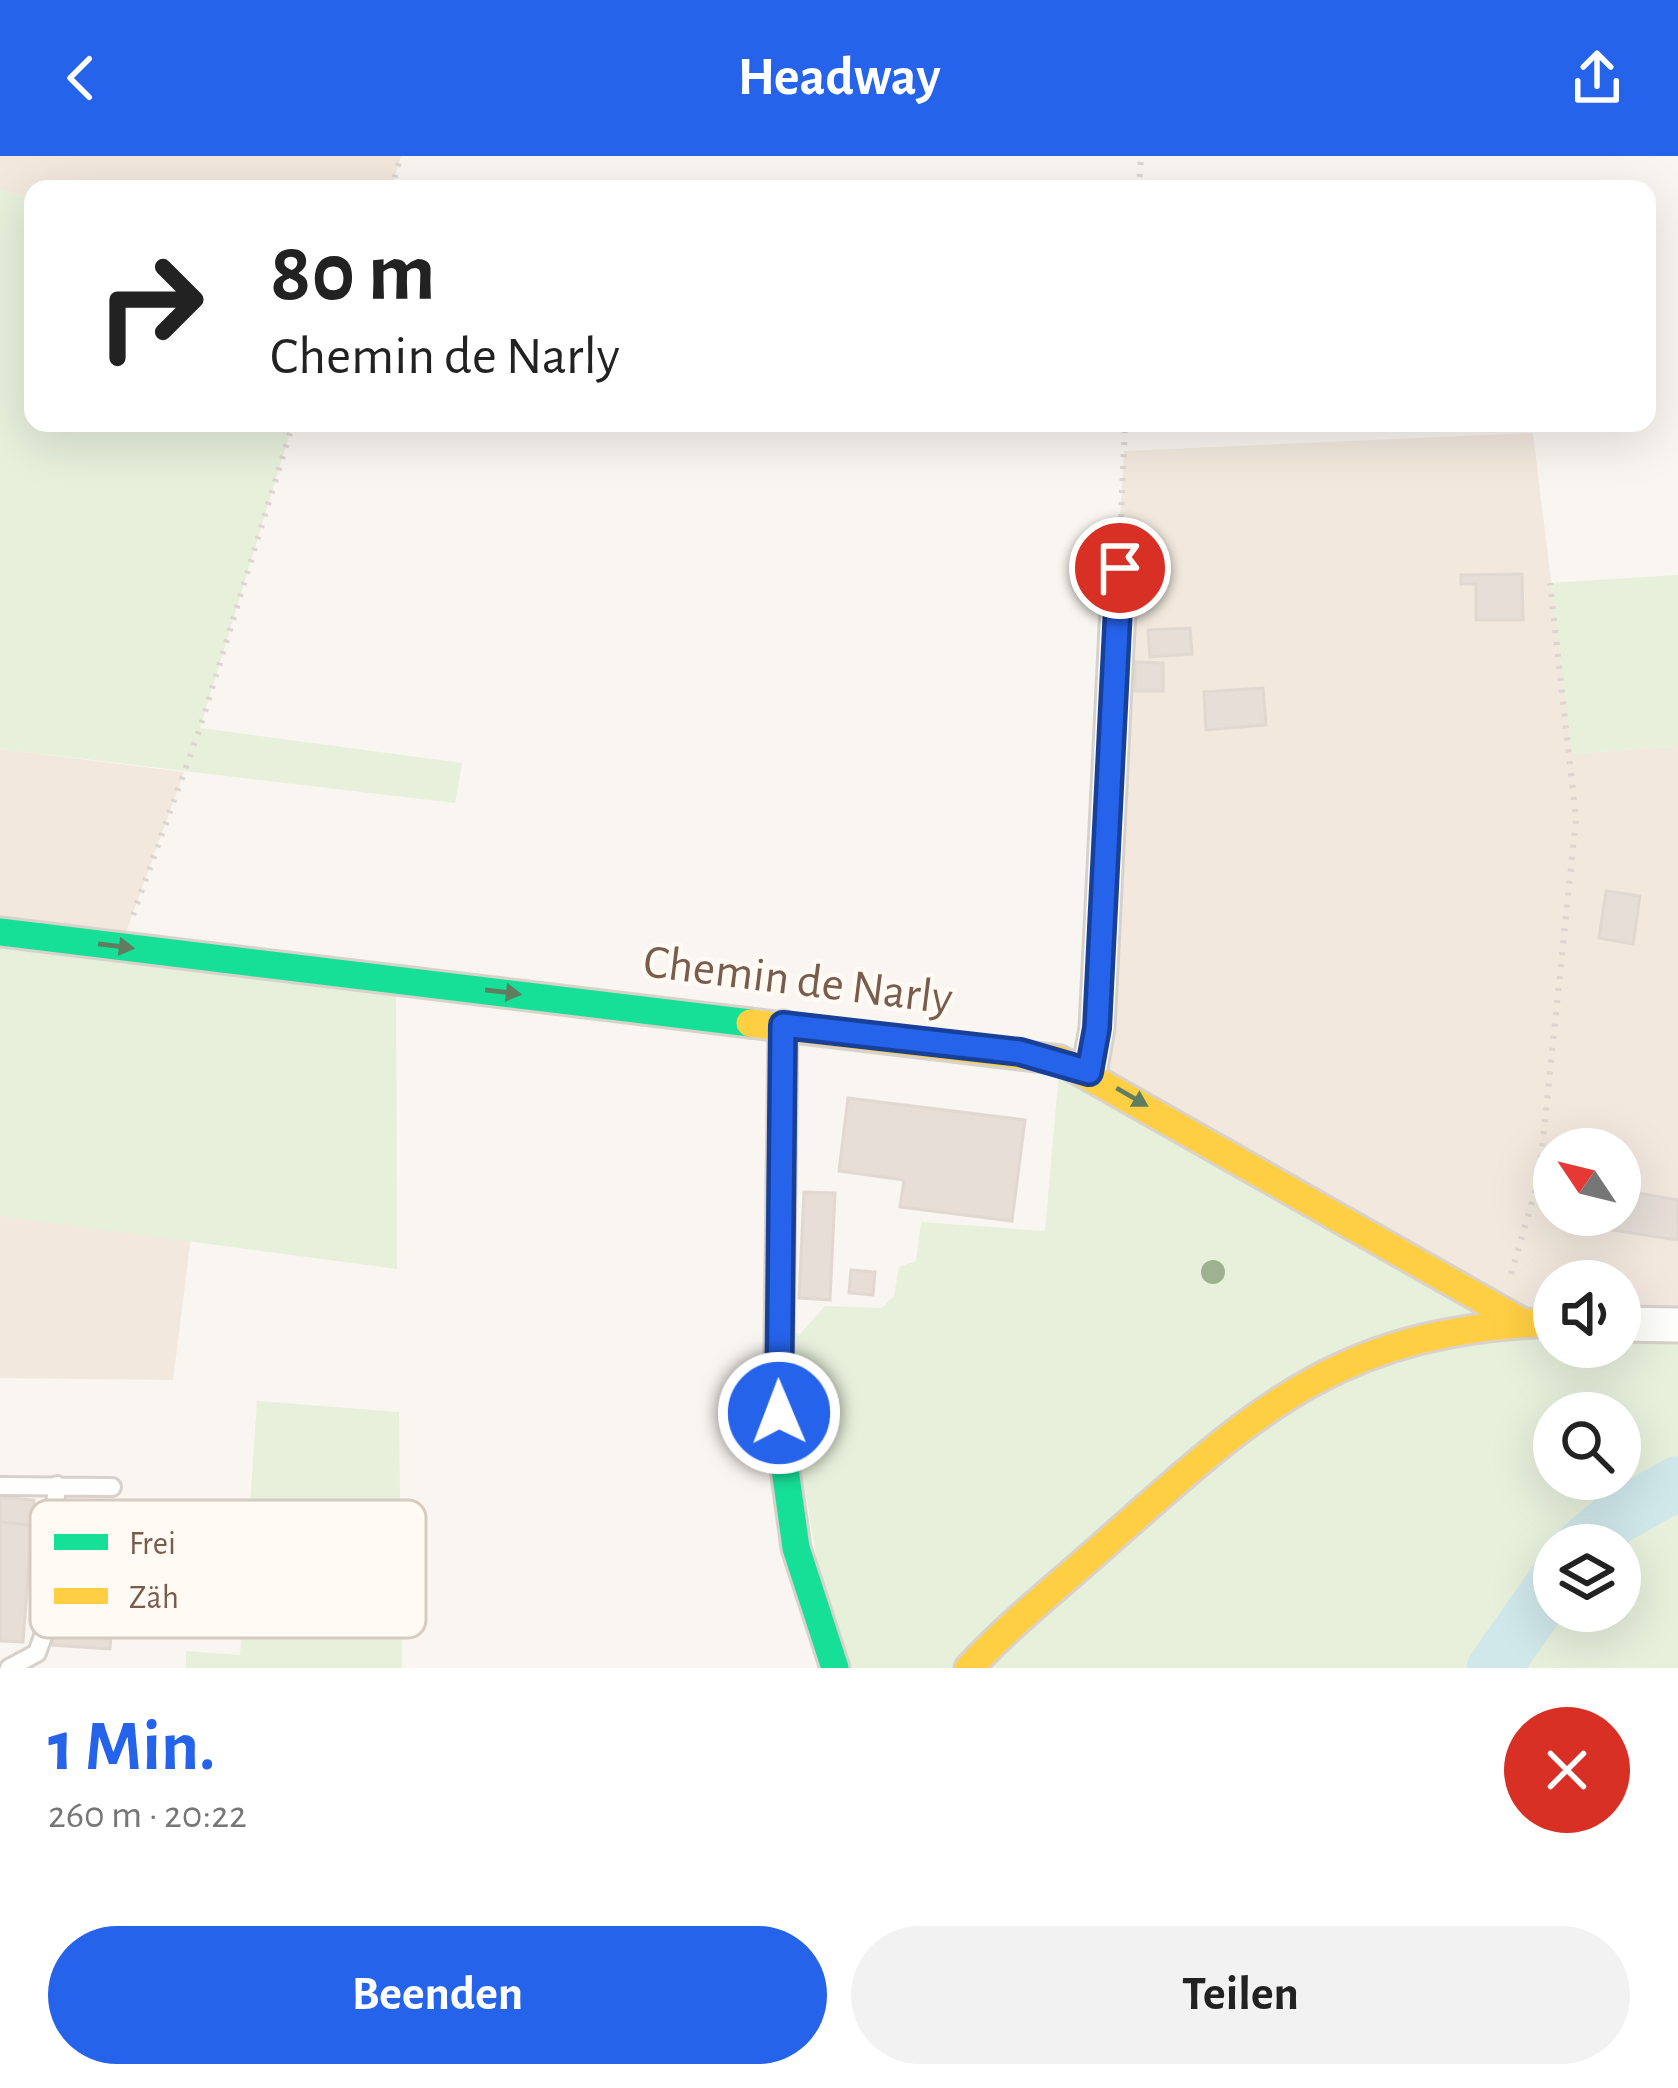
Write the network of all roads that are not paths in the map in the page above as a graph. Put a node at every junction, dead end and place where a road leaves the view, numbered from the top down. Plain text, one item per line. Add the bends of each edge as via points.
1 (1120, 568) road end
2 (0, 932) edge
3 (783, 1025) junction
4 (1089, 1072) junction
5 (1520, 1321) junction
6 (1533, 1321) edge
7 (1641, 1324) edge
8 (1678, 1325) edge
9 (0, 1486) edge
10 (57, 1486) junction
11 (112, 1487) dead end
12 (56, 1500) edge
13 (42, 1638) edge
14 (9, 1668) edge
15 (835, 1668) edge
16 (969, 1668) edge

1 - 4 street
2 -> 3 street, Chemin de Narly
3 - 4 street, Chemin de Narly via 1020,1052
3 - 15 street via 783,1474 795,1547
4 -> 5 street, Chemin de Narly
5 - 6 street
5 - 16 street via 1436,1330 1365,1352 1276,1399
7 - 8 street
9 - 10 lane
10 - 11 lane
10 - 12 lane
13 - 14 lane via 37,1653

